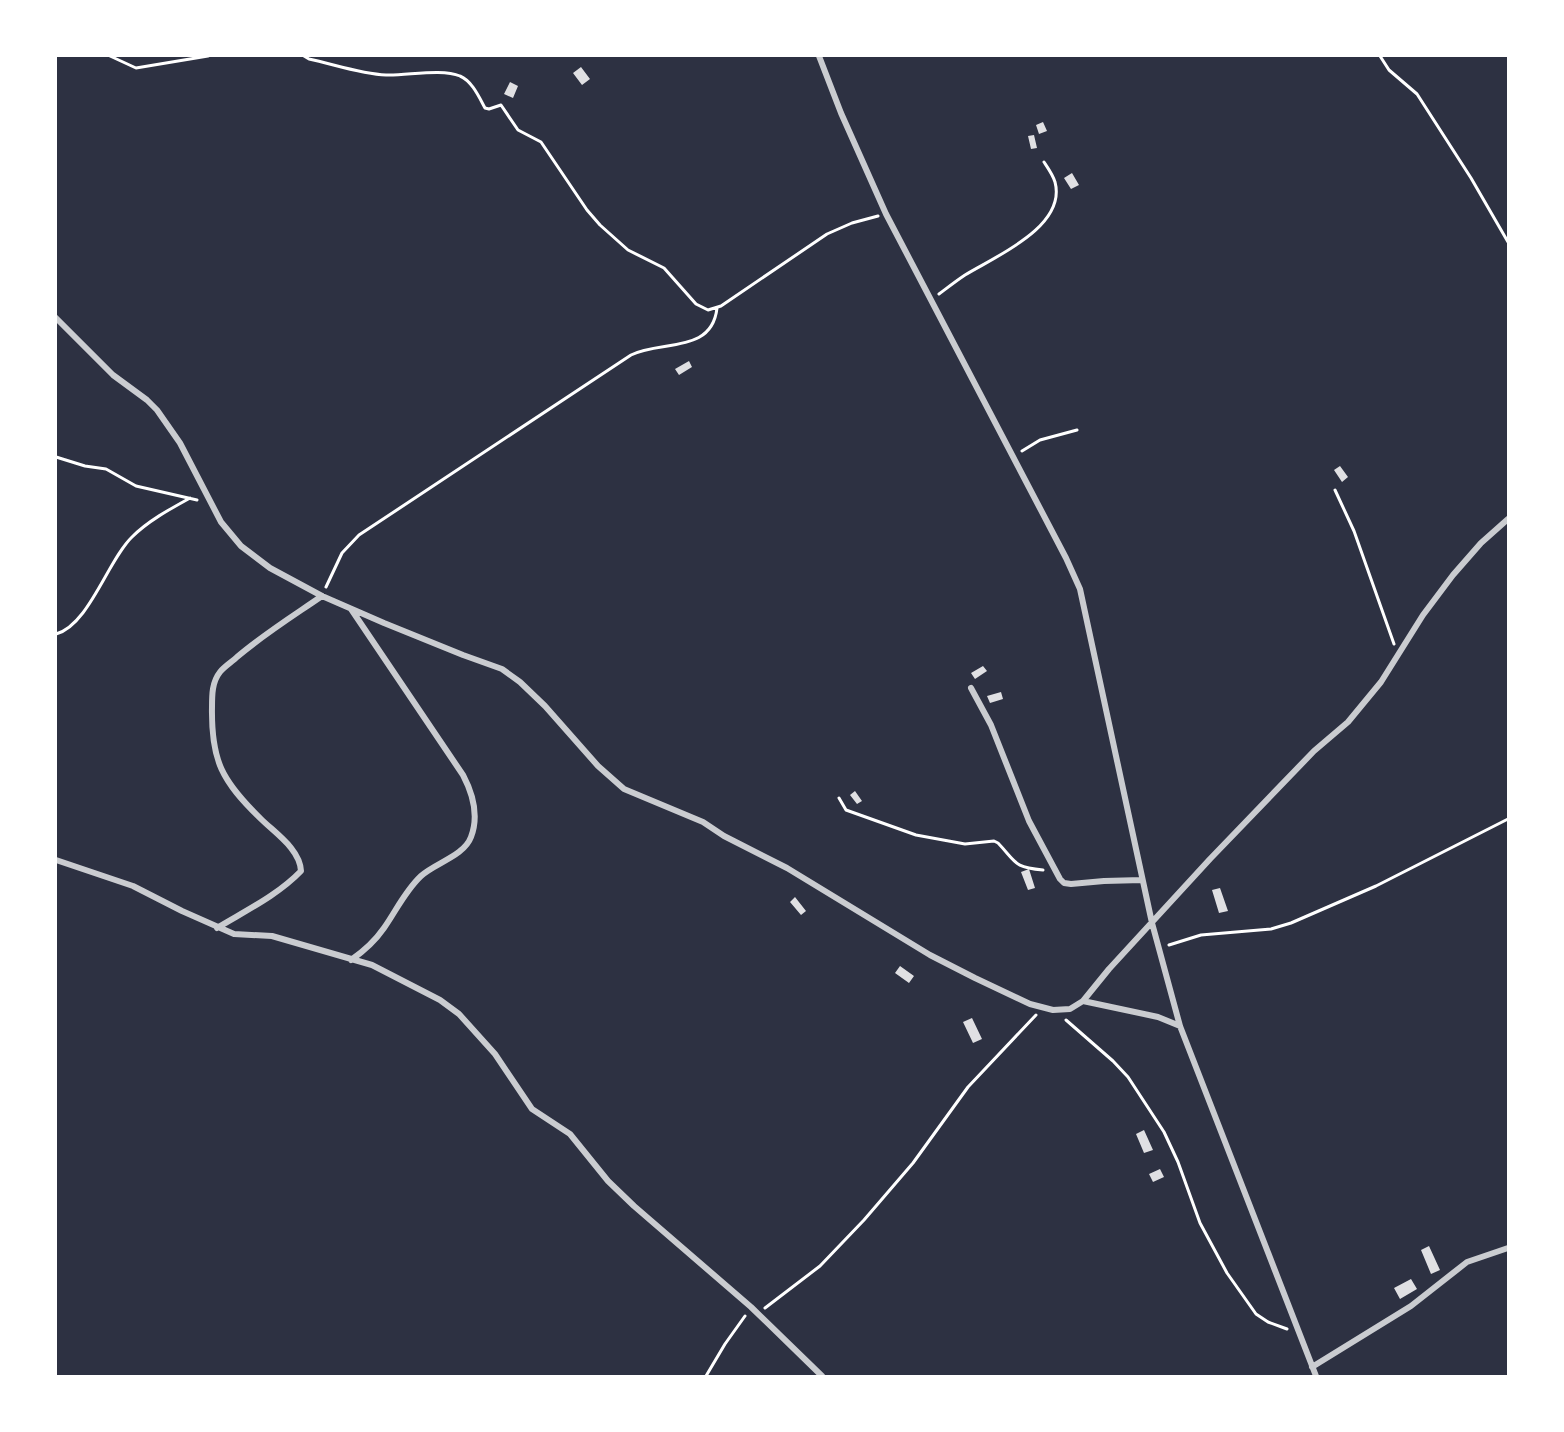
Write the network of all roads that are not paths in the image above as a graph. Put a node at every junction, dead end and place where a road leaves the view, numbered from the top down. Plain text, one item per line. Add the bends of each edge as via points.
1 (819, 56) edge
2 (56, 318) edge
3 (1509, 519) edge
4 (322, 596) junction
5 (351, 608) junction
6 (971, 688) dead end
7 (56, 860) edge
8 (1142, 880) junction
9 (1152, 923) junction
10 (217, 928) junction
11 (351, 960) junction
12 (1083, 1001) junction
13 (1180, 1026) junction
14 (1509, 1248) edge
15 (1312, 1367) junction
16 (822, 1377) edge
17 (1316, 1377) edge

1 - 8 street via 885,214 1080,589
2 - 4 street via 113,375 157,410 180,443 221,522 241,546 270,568
3 - 9 street via 1453,575 1381,682 1348,722 1314,751
4 - 5 street
4 - 10 street via 250,645 219,672 213,686 213,749 223,773 240,798 301,862 301,871 284,886
5 - 11 street via 463,775 472,794 475,817 466,846 422,875 371,945
5 - 12 street via 502,669 520,681 606,775 624,789 703,822 930,955 1044,1008 1070,1009
6 - 8 street via 991,725 1022,805 1060,879 1068,884
7 - 10 street via 133,886
8 - 9 street
9 - 12 street
9 - 13 street
10 - 11 street via 234,934 272,936
11 - 16 street via 381,969 422,989 459,1014 495,1054 532,1109 570,1134 634,1206 759,1314
12 - 13 street via 1158,1017
13 - 15 street
14 - 15 street via 1467,1262 1411,1306
15 - 17 street

